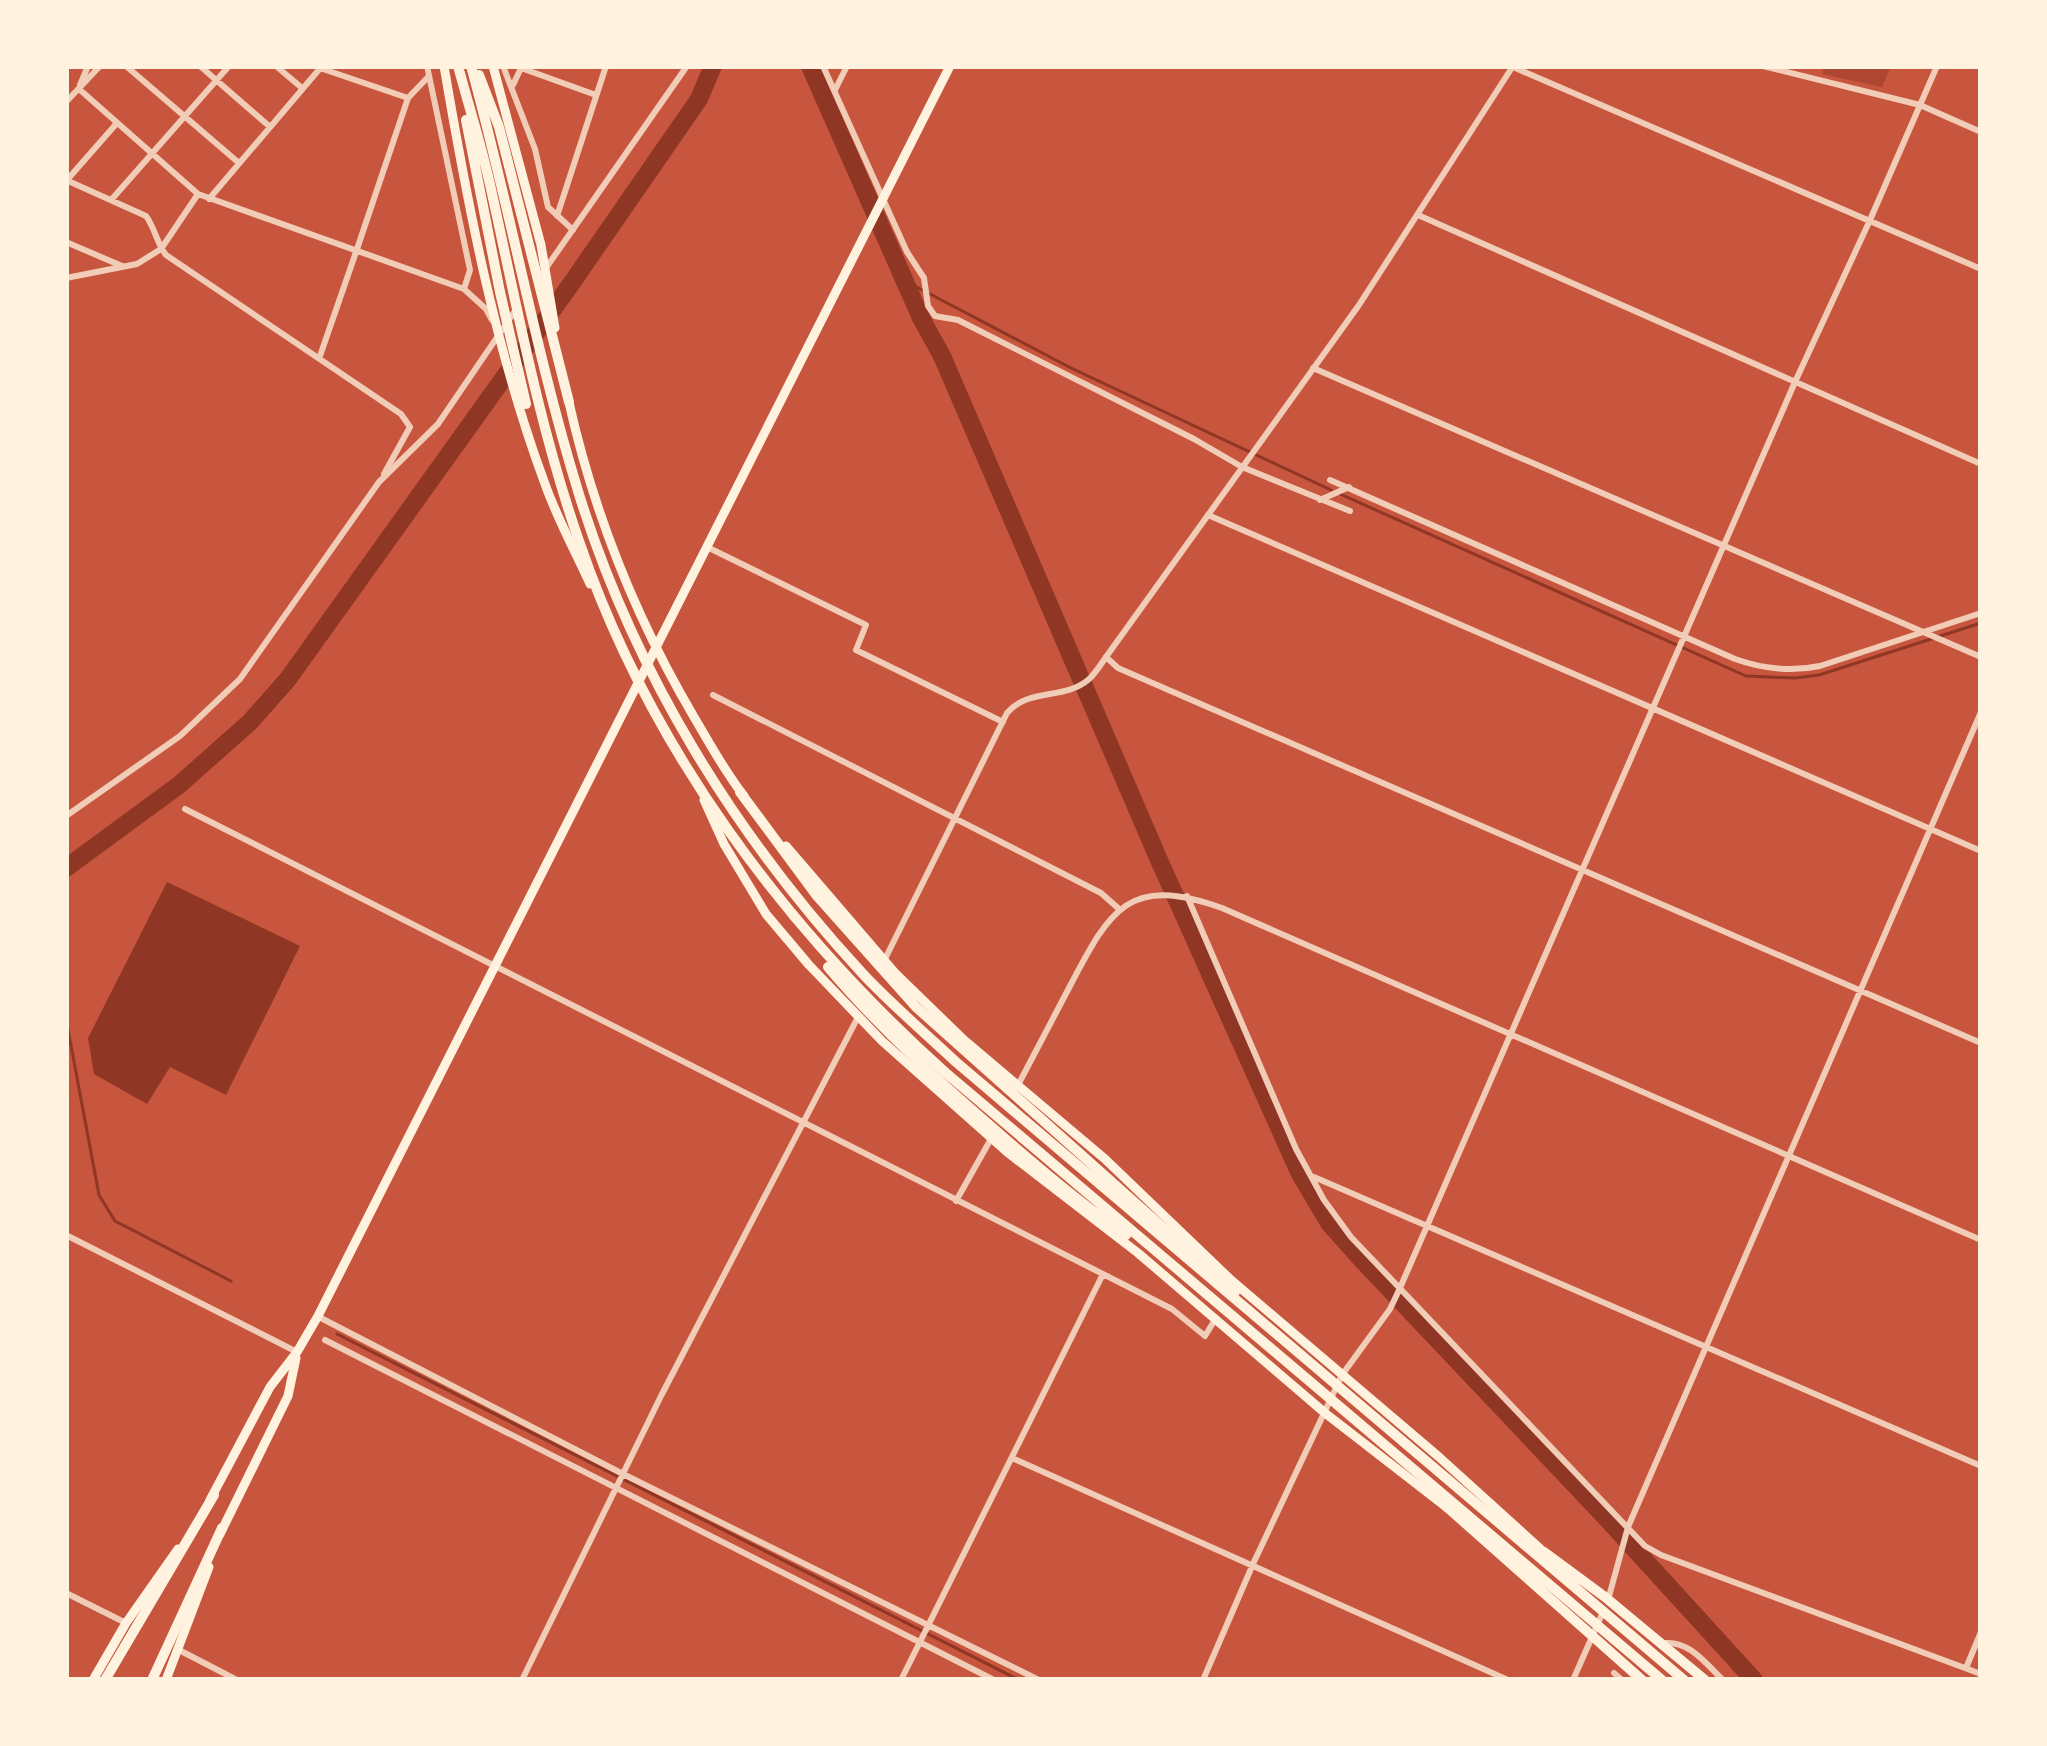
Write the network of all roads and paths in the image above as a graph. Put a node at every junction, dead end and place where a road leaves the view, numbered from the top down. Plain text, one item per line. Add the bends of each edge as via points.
1 (88, 66) edge
2 (100, 66) edge
3 (126, 66) edge
4 (200, 66) edge
5 (229, 66) edge
6 (276, 66) edge
7 (427, 66) edge
8 (444, 66) edge
9 (457, 66) edge
10 (473, 66) edge
11 (493, 66) edge
12 (503, 66) edge
13 (606, 66) edge
14 (687, 66) edge
15 (823, 66) edge
16 (847, 66) edge
17 (950, 66) edge
18 (1763, 66) edge
19 (1937, 66) edge
20 (321, 67) edge
21 (1513, 67) edge
22 (429, 76) junction
23 (216, 80) junction
24 (512, 86) junction
25 (302, 88) junction
26 (79, 89) junction
27 (834, 92) junction
28 (596, 95) junction
29 (408, 98) junction
30 (66, 102) edge
31 (1920, 105) junction
32 (185, 116) junction
33 (117, 123) junction
34 (269, 126) junction
35 (1981, 132) edge
36 (152, 154) junction
37 (239, 163) junction
38 (66, 180) edge
39 (198, 194) junction
40 (112, 199) junction
41 (209, 199) junction
42 (882, 202) junction
43 (1418, 215) junction
44 (557, 216) junction
45 (1870, 220) junction
46 (574, 230) junction
47 (66, 242) edge
48 (161, 249) junction
49 (356, 252) junction
50 (122, 266) junction
51 (1981, 269) edge
52 (66, 278) edge
53 (464, 289) junction
54 (500, 333) junction
55 (320, 357) junction
56 (1313, 368) junction
57 (1795, 382) junction
58 (568, 402) junction
59 (523, 408) junction
60 (1244, 464) junction
61 (1981, 464) edge
62 (1330, 480) dead end
63 (379, 482) junction
64 (1349, 487) junction
65 (1320, 500) junction
66 (1350, 511) dead end
67 (1208, 515) junction
68 (1724, 545) junction
69 (706, 547) junction
70 (1981, 613) edge
71 (1925, 632) junction
72 (1685, 637) junction
73 (655, 649) junction
74 (1106, 656) junction
75 (1981, 657) edge
76 (637, 685) junction
77 (713, 695) dead end
78 (1652, 710) junction
79 (1981, 712) edge
80 (1003, 722) junction
81 (740, 792) junction
82 (705, 801) junction
83 (185, 809) dead end
84 (66, 816) edge
85 (954, 820) junction
86 (1928, 828) junction
87 (1981, 851) edge
88 (1584, 871) junction
89 (1187, 896) junction
90 (1120, 909) junction
91 (884, 960) junction
92 (494, 968) junction
93 (1858, 990) junction
94 (858, 1017) junction
95 (1511, 1036) junction
96 (1981, 1043) edge
97 (1018, 1086) junction
98 (803, 1124) junction
99 (992, 1138) junction
100 (1787, 1154) junction
101 (1310, 1176) junction
102 (956, 1201) junction
103 (1427, 1226) junction
104 (66, 1235) edge
105 (1981, 1240) edge
106 (1169, 1263) junction
107 (1102, 1276) junction
108 (1400, 1288) junction
109 (318, 1316) junction
110 (1216, 1318) junction
111 (1262, 1322) junction
112 (326, 1340) dead end
113 (1705, 1348) junction
114 (297, 1352) junction
115 (1342, 1375) junction
116 (1324, 1413) junction
117 (1012, 1458) junction
118 (1981, 1466) edge
119 (1412, 1469) junction
120 (623, 1474) junction
121 (615, 1489) junction
122 (214, 1495) junction
123 (1486, 1512) junction
124 (1628, 1527) junction
125 (222, 1528) junction
126 (1253, 1564) junction
127 (66, 1592) edge
128 (1606, 1607) junction
129 (126, 1623) junction
130 (928, 1627) junction
131 (1596, 1629) junction
132 (1981, 1632) edge
133 (919, 1643) junction
134 (1650, 1647) junction
135 (178, 1650) junction
136 (1966, 1668) junction
137 (1614, 1673) dead end
138 (1981, 1674) edge
139 (93, 1680) edge
140 (105, 1680) edge
141 (152, 1680) edge
142 (166, 1680) edge
143 (237, 1680) edge
144 (522, 1680) edge
145 (901, 1680) edge
146 (994, 1680) edge
147 (1039, 1680) edge
148 (1202, 1680) edge
149 (1508, 1680) edge
150 (1573, 1680) edge
151 (1622, 1680) edge
152 (1642, 1680) edge
153 (1660, 1680) edge
154 (1686, 1680) edge
155 (1705, 1680) edge
156 (1723, 1680) edge

1 - 26 street
2 - 26 street
3 - 32 street
4 - 23 street
5 - 23 street
6 - 25 street
7 - 22 street
8 - 59 main road via 488,296
9 - 59 highway
9 - 106 highway via 559,479 598,590 657,716 734,838 855,987
10 - 58 highway via 499,127
10 - 111 highway via 578,494 643,655 720,791 866,977
11 - 58 main road via 541,245
12 - 24 street
13 - 28 street
14 - 46 street
15 - 27 street
16 - 27 street
17 - 42 main road
18 - 31 street
19 - 31 street
20 - 25 street
20 - 29 street
21 - 43 street
21 - 45 street
22 - 29 street
22 - 53 street via 470,270
23 - 32 street
23 - 34 street
24 - 28 street via 521,68
24 - 44 street
25 - 34 street
26 - 30 street
26 - 33 street
27 - 42 street
28 - 44 street
29 - 49 street
31 - 35 street
31 - 45 street
32 - 36 street
32 - 37 street
33 - 36 street
33 - 38 street
34 - 37 street
36 - 39 street
36 - 40 street
37 - 41 street
38 - 40 street
39 - 41 street
39 - 48 street
40 - 48 street via 146,216
41 - 49 street
42 - 60 street via 924,278 935,316 958,320
42 - 69 main road
43 - 56 street
43 - 57 street
44 - 46 street
45 - 51 street
45 - 57 street
46 - 54 street
47 - 50 street
48 - 50 street
48 - 55 street
49 - 53 street
49 - 55 street
50 - 52 street
53 - 54 street
54 - 63 street via 437,424
55 - 63 street via 408,422 408,436
56 - 60 street
56 - 68 street
57 - 61 street
57 - 68 street
58 - 73 main road via 615,560
59 - 76 main road via 546,489
60 - 65 street
60 - 67 street
62 - 64 street
63 - 84 street via 240,679 180,736
64 - 65 street
64 - 72 street
65 - 66 street
67 - 74 street
67 - 78 street
68 - 71 street
68 - 72 street
69 - 73 main road
69 - 80 street via 866,625 856,650
70 - 71 street
71 - 72 street via 1801,670 1748,663
71 - 75 street
72 - 78 street
73 - 76 main road
73 - 81 main road
74 - 80 street via 1091,679 1022,700
74 - 88 street via 1118,668
76 - 82 main road
76 - 92 main road
77 - 85 street
78 - 86 street
78 - 88 street
79 - 86 street
80 - 85 street
81 - 91 main road
81 - 111 highway via 916,1007
82 - 94 main road via 766,914
82 - 106 highway via 754,878 888,1034 1056,1183
83 - 92 street
85 - 90 street
85 - 91 street
86 - 87 street
86 - 93 street
88 - 93 street
88 - 95 street
89 - 90 street
89 - 95 street
89 - 101 street
90 - 97 street via 1092,943
91 - 97 main road
92 - 98 street
92 - 109 main road
93 - 96 street
93 - 100 street
94 - 98 street
94 - 99 main road
95 - 100 street
95 - 103 street
97 - 99 street
97 - 115 main road
98 - 102 street
98 - 120 street
99 - 102 street
99 - 110 main road
100 - 105 street
100 - 113 street
101 - 103 street
101 - 108 street via 1351,1237
102 - 107 street
103 - 108 street
103 - 113 street
104 - 114 street
106 - 119 highway
107 - 110 street via 1172,1309 1205,1336
107 - 117 street
108 - 115 street
108 - 124 street
109 - 114 main road
109 - 120 street
110 - 116 main road
111 - 123 highway
112 - 121 street
113 - 118 street
113 - 124 street
114 - 122 main road
114 - 125 main road via 288,1396
115 - 116 street
115 - 128 main road
116 - 126 street
116 - 131 main road
117 - 126 street
117 - 130 street
119 - 152 highway
119 - 153 highway
120 - 121 street
120 - 130 street
121 - 133 street
121 - 144 street
122 - 129 main road
122 - 140 highway
123 - 154 highway
123 - 155 highway
124 - 128 street
124 - 136 street via 1661,1555
125 - 135 main road
125 - 141 highway
126 - 148 street
126 - 149 street
127 - 129 street
128 - 131 street
128 - 134 main road
129 - 139 main road
130 - 133 street
130 - 147 street
131 - 150 street
131 - 153 main road
132 - 136 street
133 - 145 street
133 - 146 street
134 - 154 main road
134 - 156 street via 1680,1643
135 - 142 main road
135 - 143 street
136 - 138 street
137 - 151 street

